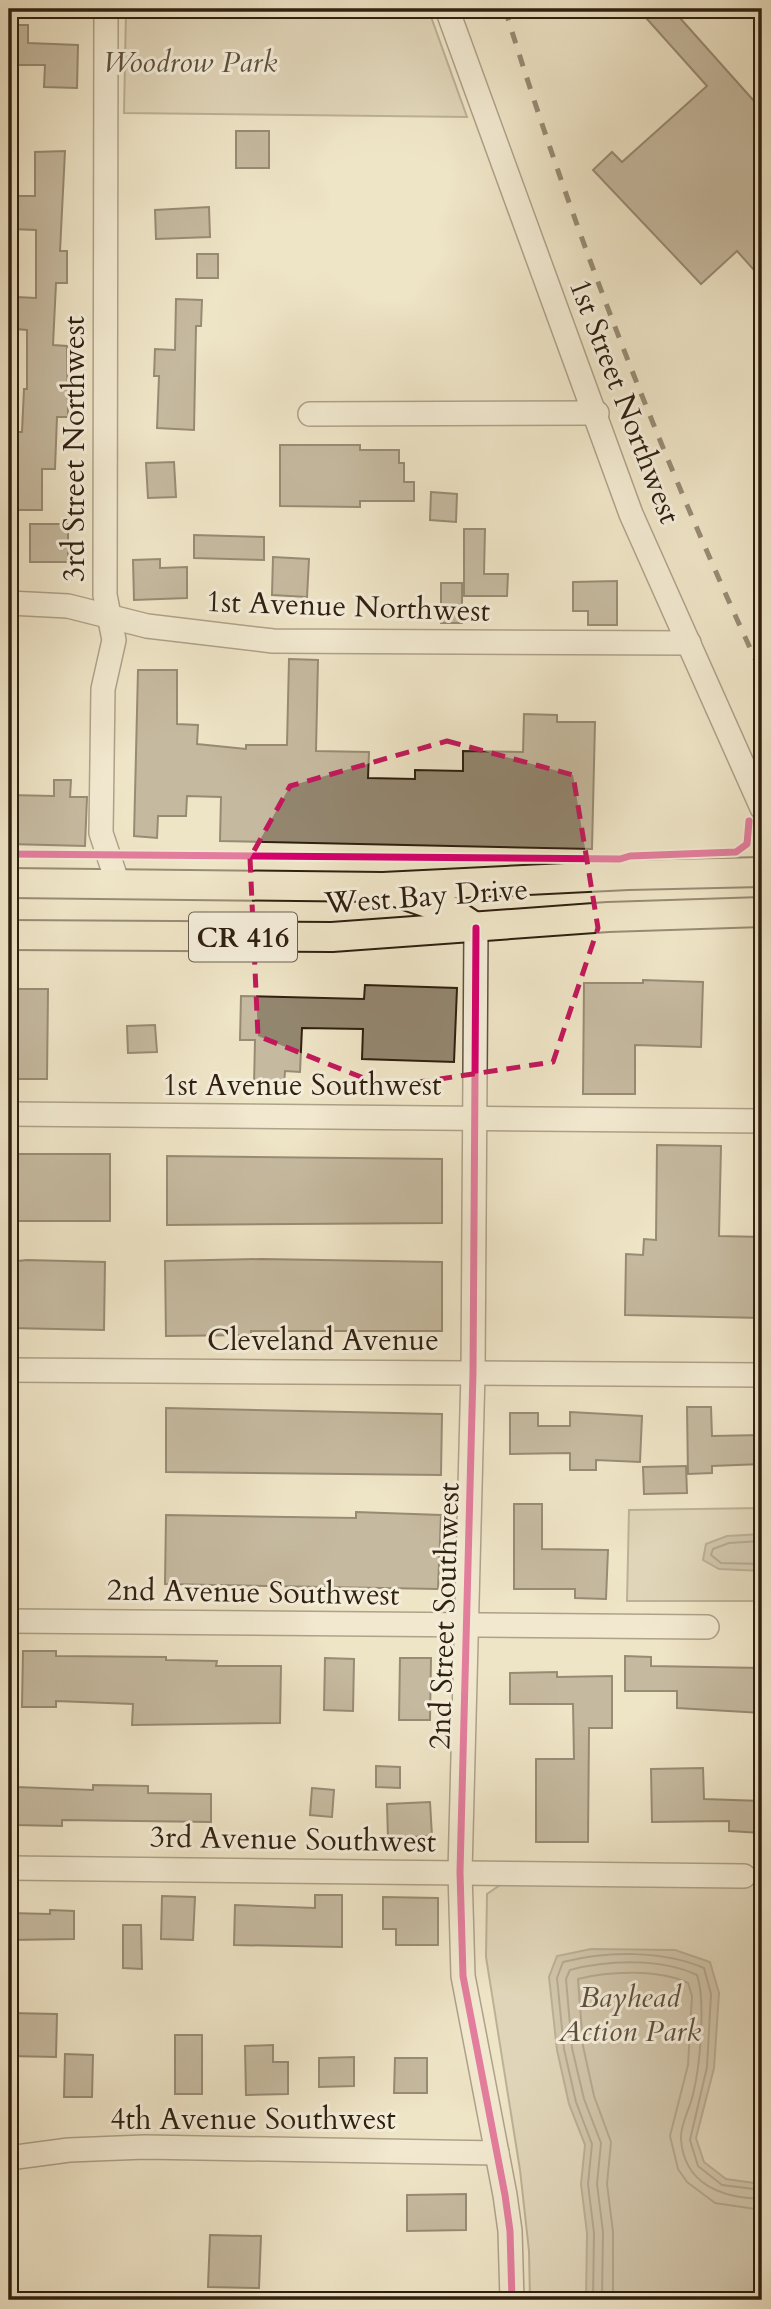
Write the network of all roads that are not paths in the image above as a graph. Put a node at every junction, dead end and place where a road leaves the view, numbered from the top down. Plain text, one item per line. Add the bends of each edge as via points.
1 (106, 9) edge
2 (447, 9) edge
3 (310, 414) dead end
4 (597, 414) junction
5 (9, 603) edge
6 (109, 618) junction
7 (688, 643) junction
8 (762, 808) edge
9 (762, 872) edge
10 (628, 874) junction
11 (9, 883) edge
12 (118, 884) junction
13 (383, 887) junction
14 (762, 887) edge
15 (762, 912) edge
16 (608, 917) junction
17 (476, 928) junction
18 (9, 935) edge
19 (9, 1114) edge
20 (475, 1117) junction
21 (762, 1121) edge
22 (9, 1370) edge
23 (473, 1372) junction
24 (762, 1376) edge
25 (9, 1621) edge
26 (467, 1625) junction
27 (707, 1627) dead end
28 (9, 1868) edge
29 (460, 1872) junction
30 (744, 1876) dead end
31 (497, 2153) junction
32 (9, 2158) edge
33 (512, 2300) edge

1 - 6 street, 3rd Street Northwest via 105,595
2 - 4 street, 1st Street Northwest
3 - 4 street
4 - 7 street, 1st Street Northwest via 631,514
5 - 6 street, 1st Avenue Northwest via 68,606
6 - 7 street, 1st Avenue Northwest via 273,641
6 - 12 street, 3rd Street Northwest via 114,640 103,689 101,834
7 - 8 street, 1st Street Northwest
9 - 10 main road, West Bay Drive / CR 416
10 - 13 main road, West Bay Drive / CR 416
10 - 17 main road via 592,892 507,900
11 - 12 main road, West Bay Drive / CR 416
12 - 13 main road, West Bay Drive / CR 416
13 - 17 main road via 451,911
14 - 16 main road via 746,895 644,900
15 - 16 main road, West Bay Drive / CR 416
16 - 17 main road, West Bay Drive / CR 416
17 - 18 main road, West Bay Drive / CR 416 via 332,937
17 - 20 street, 2nd Street Southwest
19 - 20 street, 1st Avenue Southwest
20 - 21 street, 1st Avenue Southwest
20 - 23 street, 2nd Street Southwest
22 - 23 street, Cleveland Avenue
23 - 24 street, Cleveland Avenue
23 - 26 street, 2nd Street Southwest
25 - 26 street, 2nd Avenue Southwest
26 - 27 street, 2nd Avenue Southwest
26 - 29 street, 2nd Street Southwest
28 - 29 street, 3rd Avenue Southwest
29 - 30 street, 3rd Avenue Southwest
29 - 31 street, 2nd Street Southwest via 463,1976
31 - 32 street, 4th Avenue Southwest via 145,2147
31 - 33 street, 2nd Street Southwest via 510,2231

